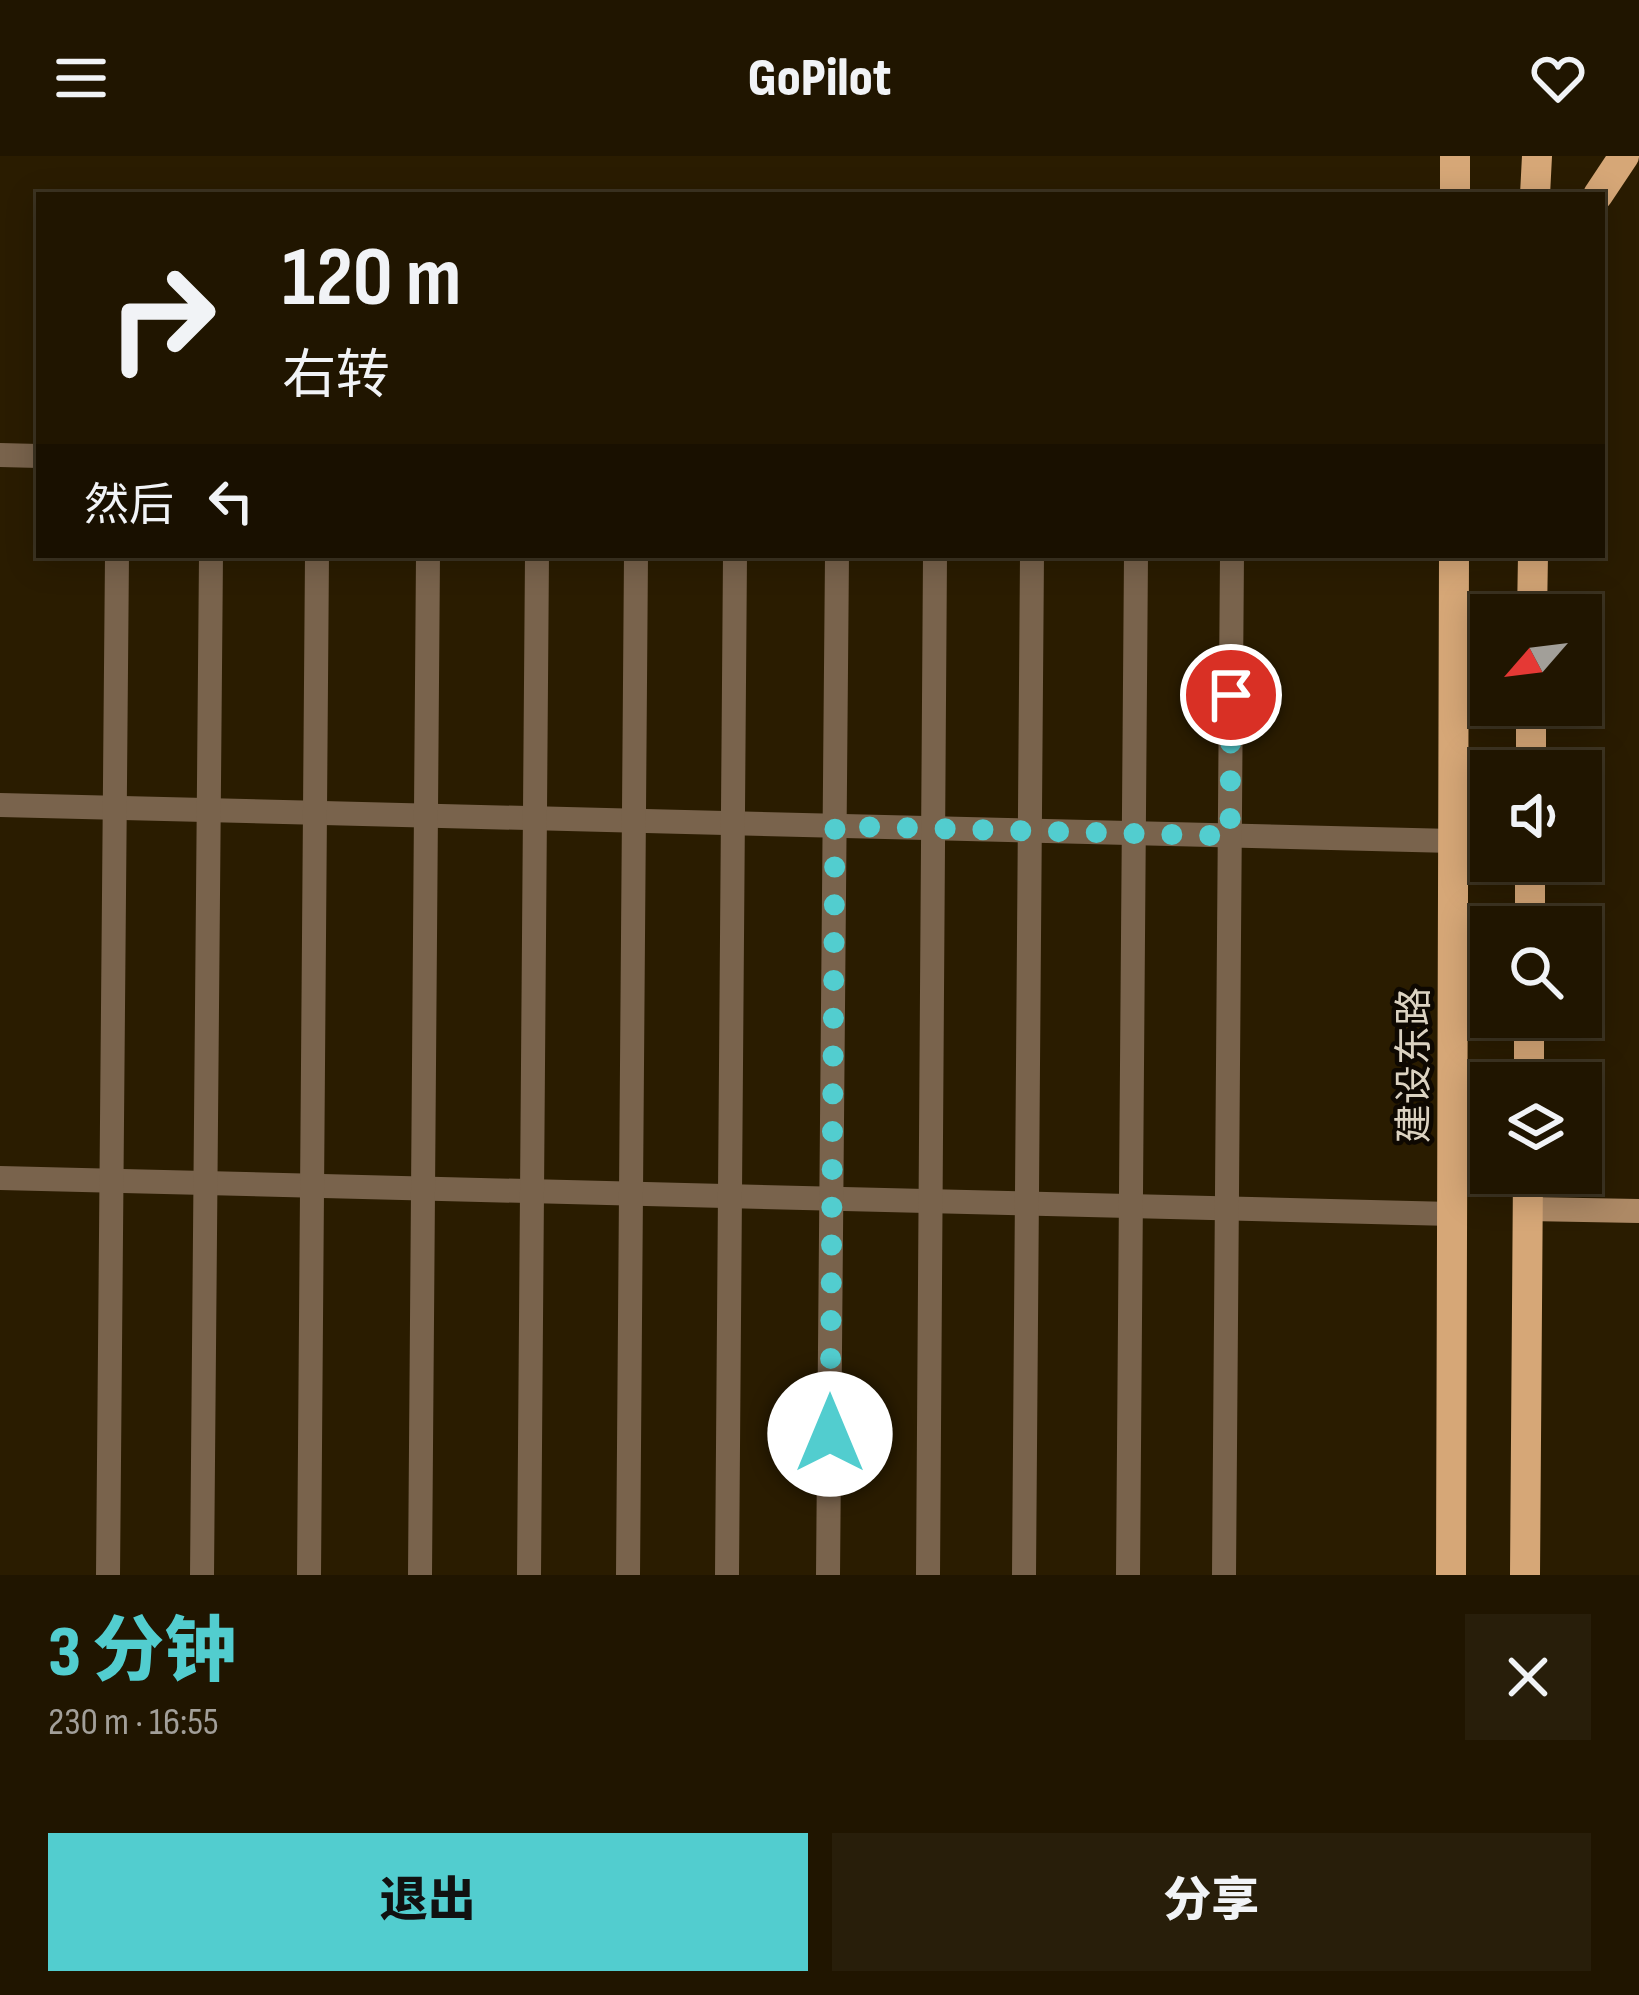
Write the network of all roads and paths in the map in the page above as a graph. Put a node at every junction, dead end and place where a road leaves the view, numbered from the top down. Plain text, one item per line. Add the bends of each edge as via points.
1 (1456, 156) edge
2 (1537, 156) edge
3 (1624, 156) edge
4 (1455, 192) edge
5 (1535, 192) edge
6 (1600, 192) edge
7 (0, 455) edge
8 (36, 456) edge
9 (116, 558) edge
10 (211, 558) edge
11 (317, 558) edge
12 (428, 558) edge
13 (537, 558) edge
14 (636, 558) edge
15 (735, 558) edge
16 (837, 558) edge
17 (935, 558) edge
18 (1032, 558) edge
19 (1136, 558) edge
20 (1232, 558) edge
21 (1454, 558) edge
22 (1533, 558) edge
23 (1532, 594) edge
24 (0, 805) edge
25 (115, 808) junction
26 (208, 810) junction
27 (315, 813) junction
28 (426, 816) junction
29 (535, 818) junction
30 (634, 821) junction
31 (733, 823) junction
32 (835, 826) junction
33 (933, 828) junction
34 (1030, 831) junction
35 (1134, 833) junction
36 (1230, 836) junction
37 (1453, 841) junction
38 (0, 1178) edge
39 (111, 1180) junction
40 (205, 1183) junction
41 (312, 1185) junction
42 (423, 1188) junction
43 (532, 1191) junction
44 (631, 1193) junction
45 (1528, 1194) edge
46 (730, 1196) junction
47 (831, 1198) junction
48 (930, 1201) junction
49 (1027, 1203) junction
50 (1131, 1206) junction
51 (1227, 1208) junction
52 (1528, 1209) junction
53 (1639, 1211) edge
54 (1452, 1214) junction
55 (108, 1575) edge
56 (202, 1575) edge
57 (309, 1575) edge
58 (420, 1575) edge
59 (529, 1575) edge
60 (628, 1575) edge
61 (727, 1575) edge
62 (828, 1575) edge
63 (928, 1575) edge
64 (1024, 1575) edge
65 (1128, 1575) edge
66 (1224, 1575) edge
67 (1450, 1575) edge
68 (1525, 1575) edge

1 - 4 main road
2 - 5 main road
3 - 6 main road
7 - 8 street
9 - 25 street
10 - 26 street
11 - 27 street
12 - 28 street
13 - 29 street
14 - 30 street
15 - 31 street
16 - 32 street
17 - 33 street
18 - 34 street
19 - 35 street
20 - 36 street
21 - 37 main road, 建设东路
22 - 23 main road
24 - 25 street
25 - 26 street
25 - 39 street
26 - 27 street
26 - 40 street
27 - 28 street
27 - 41 street
28 - 29 street
28 - 42 street
29 - 30 street
29 - 43 street
30 - 31 street
30 - 44 street
31 - 32 street
31 - 46 street
32 - 33 street
32 - 47 street
33 - 34 street
33 - 48 street
34 - 35 street
34 - 49 street
35 - 36 street
35 - 50 street
36 - 37 street
36 - 51 street
37 - 54 main road, 建设东路
38 - 39 street
39 - 40 street
39 - 55 street
40 - 41 street
40 - 56 street
41 - 42 street
41 - 57 street
42 - 43 street
42 - 58 street
43 - 44 street
43 - 59 street
44 - 46 street
44 - 60 street
45 - 52 main road
46 - 47 street
46 - 61 street
47 - 48 street
47 - 62 street
48 - 49 street
48 - 63 street
49 - 50 street
49 - 64 street
50 - 51 street
50 - 65 street
51 - 54 street
51 - 66 street
52 - 53 street
52 - 68 main road
54 - 67 main road, 建设东路

